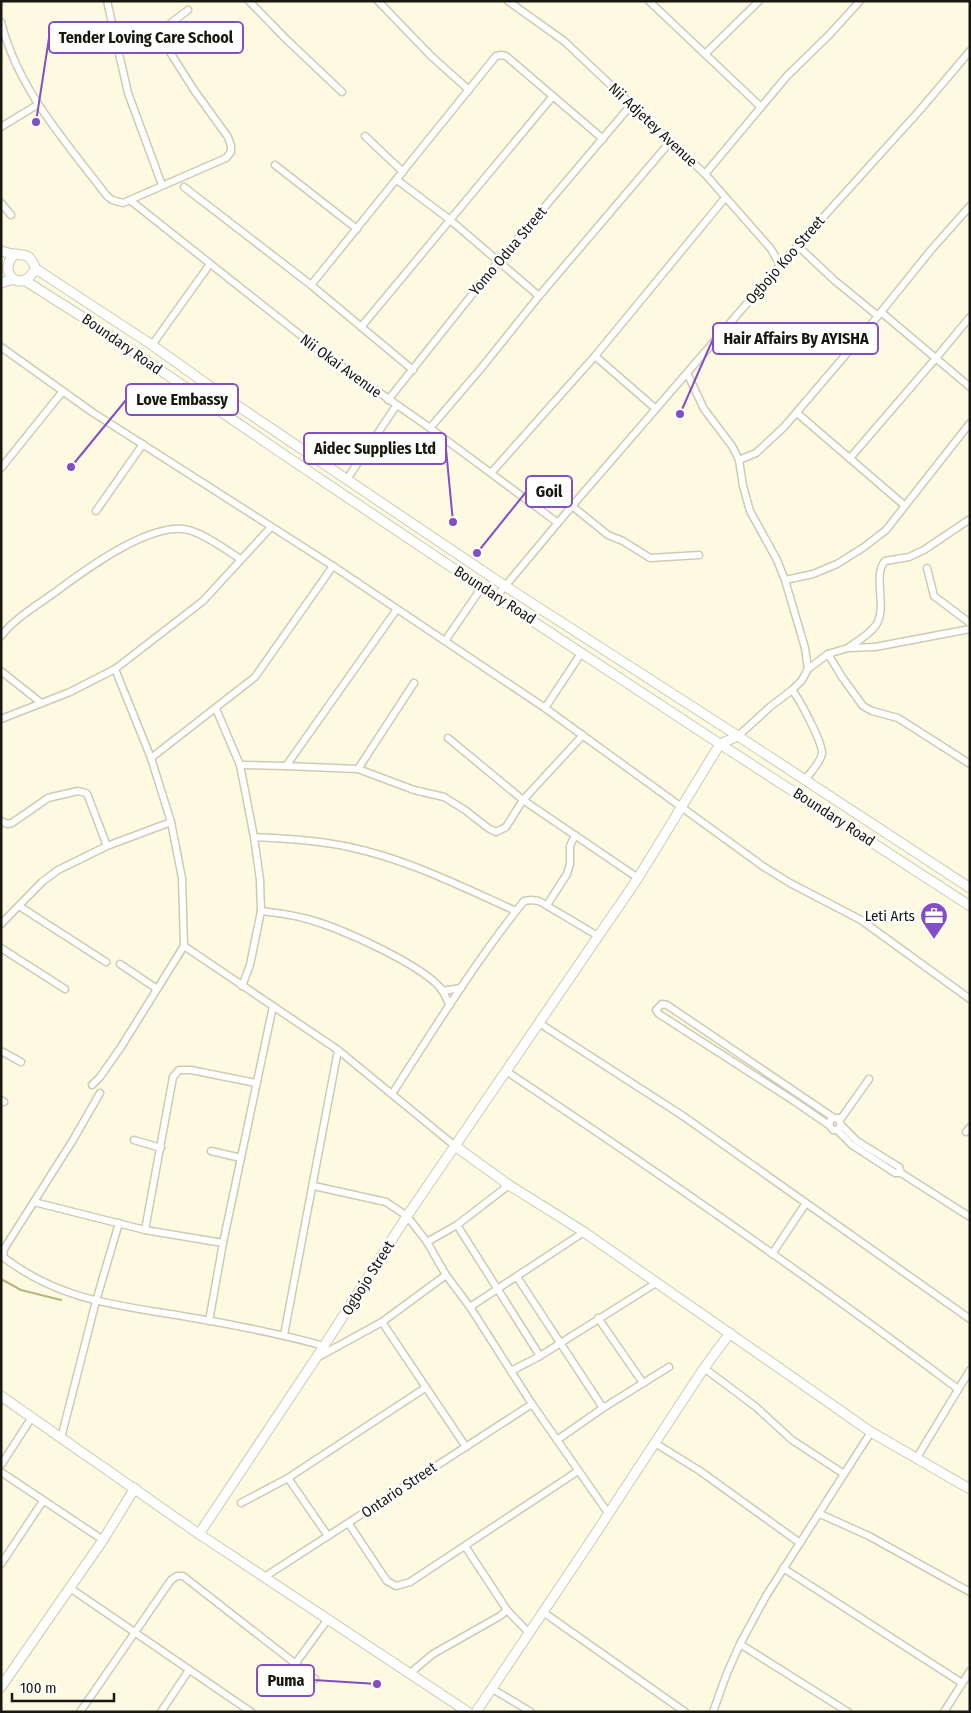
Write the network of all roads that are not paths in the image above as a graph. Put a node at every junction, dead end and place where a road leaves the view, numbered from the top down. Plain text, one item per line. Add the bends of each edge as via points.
1 (107, 1) edge
2 (249, 1) edge
3 (378, 1) edge
4 (508, 1) edge
5 (649, 1) edge
6 (759, 1) edge
7 (860, 1) edge
8 (188, 10) dead end
9 (1, 22) edge
10 (970, 51) edge
11 (705, 54) junction
12 (469, 90) junction
13 (342, 92) dead end
14 (553, 96) junction
15 (37, 105) junction
16 (631, 105) junction
17 (761, 107) junction
18 (1, 127) edge
19 (366, 136) dead end
20 (603, 139) junction
21 (670, 142) junction
22 (276, 165) dead end
23 (403, 172) junction
24 (705, 174) junction
25 (397, 180) junction
26 (162, 185) junction
27 (184, 187) dead end
28 (726, 198) junction
29 (131, 201) junction
30 (1, 203) edge
31 (970, 206) edge
32 (11, 215) dead end
33 (449, 219) junction
34 (357, 228) junction
35 (798, 246) junction
36 (1, 251) edge
37 (14, 255) junction
38 (498, 262) junction
39 (210, 264) junction
40 (4, 265) edge
41 (780, 265) junction
42 (36, 268) junction
43 (14, 280) junction
44 (24, 280) junction
45 (1, 283) edge
46 (311, 286) junction
47 (539, 296) junction
48 (879, 314) junction
49 (970, 316) edge
50 (361, 327) junction
51 (152, 345) junction
52 (1, 347) edge
53 (595, 356) junction
54 (936, 358) junction
55 (412, 370) junction
56 (687, 373) junction
57 (970, 386) edge
58 (63, 391) junction
59 (388, 400) junction
60 (396, 406) junction
61 (656, 409) junction
62 (797, 412) junction
63 (970, 423) edge
64 (430, 428) junction
65 (143, 444) junction
66 (850, 458) junction
67 (739, 460) junction
68 (1, 468) edge
69 (491, 473) junction
70 (347, 479) junction
71 (904, 505) junction
72 (572, 506) junction
73 (96, 511) dead end
74 (970, 519) edge
75 (558, 523) junction
76 (271, 526) junction
77 (699, 556) dead end
78 (240, 560) junction
79 (333, 566) junction
80 (927, 568) dead end
81 (785, 580) junction
82 (505, 586) junction
83 (482, 587) junction
84 (496, 597) junction
85 (397, 609) junction
86 (970, 623) edge
87 (970, 629) edge
88 (1, 636) edge
89 (445, 641) junction
90 (848, 648) junction
91 (582, 652) junction
92 (828, 654) junction
93 (115, 669) junction
94 (808, 669) junction
95 (1, 671) edge
96 (414, 683) dead end
97 (792, 690) junction
98 (40, 702) junction
99 (545, 708) junction
100 (216, 709) junction
101 (1, 719) edge
102 (583, 735) junction
103 (738, 736) junction
104 (448, 738) dead end
105 (720, 744) junction
106 (151, 758) junction
107 (970, 764) edge
108 (240, 765) junction
109 (286, 766) junction
110 (358, 769) junction
111 (805, 780) junction
112 (523, 800) junction
113 (681, 807) junction
114 (1, 821) edge
115 (171, 822) junction
116 (575, 835) junction
117 (254, 836) junction
118 (107, 846) junction
119 (638, 878) junction
120 (970, 888) edge
121 (547, 905) junction
122 (19, 906) junction
123 (970, 906) edge
124 (261, 911) junction
125 (516, 911) junction
126 (1, 924) edge
127 (598, 936) junction
128 (184, 946) junction
129 (1, 948) edge
130 (106, 962) dead end
131 (120, 964) dead end
132 (242, 986) junction
133 (461, 988) junction
134 (65, 989) dead end
135 (157, 989) junction
136 (442, 991) junction
137 (970, 999) edge
138 (450, 1005) junction
139 (274, 1006) junction
140 (538, 1023) junction
141 (338, 1050) junction
142 (1, 1051) edge
143 (20, 1062) dead end
144 (506, 1071) junction
145 (869, 1079) dead end
146 (256, 1083) junction
147 (92, 1085) dead end
148 (100, 1093) dead end
149 (392, 1094) junction
150 (838, 1123) junction
151 (134, 1140) dead end
152 (454, 1146) junction
153 (161, 1148) junction
154 (211, 1151) dead end
155 (241, 1158) junction
156 (509, 1185) junction
157 (314, 1186) junction
158 (34, 1202) junction
159 (806, 1203) junction
160 (407, 1216) junction
161 (970, 1217) edge
162 (119, 1223) junction
163 (457, 1225) junction
164 (145, 1230) junction
165 (584, 1232) junction
166 (428, 1242) junction
167 (223, 1243) junction
168 (772, 1254) junction
169 (2, 1257) edge
170 (446, 1275) junction
171 (517, 1277) junction
172 (656, 1283) junction
173 (499, 1289) junction
174 (96, 1301) junction
175 (470, 1307) junction
176 (598, 1318) junction
177 (970, 1319) edge
178 (209, 1321) junction
179 (382, 1322) junction
180 (730, 1333) junction
181 (284, 1335) junction
182 (559, 1343) junction
183 (324, 1346) junction
184 (540, 1356) junction
185 (315, 1359) junction
186 (669, 1367) dead end
187 (704, 1368) junction
188 (970, 1370) edge
189 (511, 1371) junction
190 (963, 1381) junction
191 (643, 1384) junction
192 (970, 1386) edge
193 (425, 1388) junction
194 (958, 1389) junction
195 (1, 1396) edge
196 (532, 1404) junction
197 (602, 1408) junction
198 (32, 1417) junction
199 (871, 1432) junction
200 (61, 1438) junction
201 (557, 1440) junction
202 (655, 1443) junction
203 (466, 1446) junction
204 (916, 1459) junction
205 (1, 1465) edge
206 (578, 1471) junction
207 (1, 1472) edge
208 (844, 1474) junction
209 (288, 1478) junction
210 (135, 1488) junction
211 (970, 1489) edge
212 (43, 1501) junction
213 (241, 1503) dead end
214 (608, 1513) junction
215 (820, 1514) junction
216 (349, 1524) junction
217 (199, 1534) junction
218 (328, 1536) junction
219 (103, 1540) junction
220 (800, 1543) junction
221 (465, 1546) junction
222 (1, 1564) edge
223 (784, 1568) junction
224 (266, 1576) junction
225 (70, 1588) junction
226 (970, 1592) edge
227 (507, 1610) junction
228 (543, 1612) junction
229 (328, 1619) junction
230 (134, 1632) junction
231 (529, 1633) junction
232 (740, 1644) junction
233 (295, 1664) junction
234 (189, 1670) junction
235 (970, 1671) edge
236 (409, 1674) junction
237 (315, 1679) dead end
238 (962, 1683) junction
239 (1, 1687) edge
240 (492, 1688) junction
241 (80, 1712) edge
242 (161, 1712) edge
243 (251, 1712) edge
244 (468, 1712) edge
245 (476, 1712) edge
246 (531, 1712) edge
247 (684, 1712) edge
248 (713, 1712) edge
249 (848, 1712) edge
250 (944, 1712) edge

1 - 26 street via 128,93
2 - 13 street
3 - 12 street via 430,56
4 - 16 street, Nii Adjetey Avenue via 564,41
5 - 11 street
6 - 11 street
7 - 17 street
8 - 26 street via 162,30 161,38 228,137 231,152 226,158
9 - 15 street via 11,54
10 - 35 street, Ogbojo Koo Street
11 - 17 street
12 - 14 street via 501,54
12 - 23 street
14 - 20 street
14 - 33 street
15 - 18 street
15 - 29 street via 107,196 119,202
16 - 20 street, Yomo Odua Street
16 - 21 street, Nii Adjetey Avenue
17 - 24 street
19 - 23 street
20 - 38 street, Yomo Odua Street
21 - 24 street, Nii Adjetey Avenue
21 - 47 street
22 - 34 street
23 - 25 street
24 - 28 street, Nii Adjetey Avenue
25 - 33 street
25 - 34 street
26 - 29 street
27 - 46 street
28 - 41 street, Nii Adjetey Avenue via 771,248
28 - 53 street
29 - 39 street, Nii Okai Avenue
30 - 32 street
31 - 48 street
33 - 38 street
33 - 50 street
34 - 46 street
35 - 41 street, Ogbojo Koo Street
35 - 48 street via 834,280
36 - 37 street
37 - 40 street
37 - 42 street via 30,258
38 - 47 street
38 - 55 street, Yomo Odua Street
39 - 51 street
39 - 59 street, Nii Okai Avenue
40 - 43 street
41 - 56 street, Ogbojo Koo Street
42 - 44 street
42 - 51 street, Boundary Road
43 - 44 street
43 - 45 street
44 - 83 street, Boundary Road
46 - 50 street
47 - 64 street
48 - 54 street
48 - 62 street
49 - 54 street
50 - 55 street
51 - 70 street, Boundary Road
52 - 58 street
53 - 61 street
53 - 69 street
54 - 57 street
54 - 66 street
55 - 59 street, Yomo Odua Street
56 - 61 street, Ogbojo Koo Street
56 - 67 street via 704,409
58 - 65 street
58 - 68 street
59 - 60 street, Nii Okai Avenue
60 - 64 street, Nii Okai Avenue
60 - 70 street
61 - 72 street, Ogbojo Koo Street
62 - 66 street
62 - 67 street via 763,448
63 - 71 street
64 - 69 street, Nii Okai Avenue
65 - 73 street
65 - 76 street
66 - 71 street
67 - 81 street via 750,511
69 - 75 street, Nii Okai Avenue
70 - 82 street, Boundary Road
71 - 81 street via 886,530 851,556 813,574
72 - 75 street, Ogbojo Koo Street
72 - 77 street via 608,535 650,558
74 - 90 street via 924,550 885,561 881,568 882,604 877,624
75 - 82 street, Ogbojo Koo Street
76 - 78 street
76 - 79 street
78 - 88 street via 187,529 159,532 106,557 16,620
78 - 93 street via 203,601
79 - 85 street
79 - 100 street via 255,677
80 - 86 street via 934,596
81 - 94 street
82 - 84 street, Ogbojo Koo Street
82 - 103 street, Boundary Road
83 - 84 street, Boundary Road
83 - 89 street
84 - 91 street, Boundary Road
85 - 89 street
85 - 109 street
87 - 90 street via 875,647
89 - 99 street
90 - 92 street
91 - 99 street
91 - 105 street, Boundary Road
92 - 94 street
92 - 107 street via 863,706 898,718
93 - 98 street via 70,692
93 - 106 street
94 - 97 street
95 - 98 street
96 - 110 street
97 - 103 street
97 - 111 street via 802,704 821,748 821,757
98 - 101 street
99 - 102 street
100 - 106 street
100 - 108 street
102 - 112 street
102 - 113 street
103 - 105 street
103 - 111 street, Boundary Road
104 - 112 street
105 - 113 street, Ogbojo Street
105 - 123 street, Boundary Road
106 - 115 street
108 - 109 street
108 - 117 street
109 - 110 street
110 - 112 street via 414,790 444,797 496,832 506,827
111 - 120 street, Boundary Road
112 - 116 street
113 - 119 street, Ogbojo Street
113 - 137 street via 790,883 861,920
114 - 118 street via 12,823 48,798 82,791 88,796
115 - 118 street
115 - 128 street via 182,878
116 - 119 street
116 - 121 street via 570,846 567,874
117 - 124 street
117 - 125 street via 318,842 379,855
118 - 122 street via 58,870
119 - 127 street, Ogbojo Street
121 - 125 street via 539,901 524,901
121 - 127 street
122 - 126 street
122 - 130 street
124 - 132 street via 250,966
124 - 136 street via 334,927 402,962
125 - 133 street
127 - 140 street, Ogbojo Street
128 - 132 street
128 - 135 street
129 - 134 street
131 - 135 street
132 - 139 street
133 - 136 street
133 - 138 street
135 - 147 street via 121,1047
136 - 138 street
138 - 149 street
139 - 141 street
139 - 146 street
140 - 144 street, Ogbojo Street
140 - 159 street via 682,1116
141 - 149 street
141 - 157 street
142 - 143 street
144 - 152 street, Ogbojo Street
144 - 168 street
145 - 150 street
146 - 153 street via 179,1070 173,1077
146 - 155 street
148 - 158 street
149 - 152 street
150 - 150 street via 667,1005 658,1006 656,1010 660,1014 829,1125 829,1122
150 - 161 street via 857,1141 899,1167 901,1173
151 - 153 street
152 - 156 street
152 - 160 street, Ogbojo Street
153 - 164 street
154 - 155 street
155 - 167 street
156 - 163 street
156 - 165 street
157 - 160 street via 386,1202
157 - 181 street
158 - 162 street
158 - 169 street via 4,1248
159 - 168 street
159 - 177 street
160 - 166 street
160 - 183 street, Ogbojo Street
162 - 164 street
162 - 174 street
163 - 166 street
163 - 173 street
164 - 167 street
165 - 171 street
165 - 172 street
166 - 170 street
167 - 178 street
168 - 194 street
169 - 174 street via 32,1278
170 - 175 street
170 - 179 street
171 - 173 street
171 - 182 street
172 - 176 street
172 - 180 street
173 - 175 street
173 - 184 street
174 - 178 street
174 - 200 street
175 - 189 street
176 - 182 street
176 - 191 street
178 - 181 street
179 - 185 street
179 - 193 street
180 - 187 street
180 - 199 street
181 - 183 street
182 - 184 street
182 - 197 street
183 - 185 street, Ogbojo Street
184 - 189 street
185 - 217 street, Ogbojo Street
186 - 191 street
187 - 202 street
187 - 208 street via 756,1407 792,1440
188 - 190 street
189 - 196 street
190 - 192 street
190 - 194 street
191 - 197 street
193 - 203 street
193 - 209 street
194 - 204 street
195 - 198 street
196 - 201 street
196 - 203 street, Ontario Street
197 - 201 street
198 - 200 street
198 - 205 street
199 - 204 street
199 - 208 street
200 - 210 street
201 - 206 street
202 - 214 street
202 - 220 street
203 - 216 street, Ontario Street
204 - 211 street
206 - 214 street
206 - 221 street
207 - 212 street
208 - 215 street
209 - 213 street
209 - 218 street
210 - 217 street
210 - 219 street
212 - 219 street
212 - 222 street
214 - 228 street
215 - 220 street
215 - 226 street via 869,1536
216 - 218 street, Ontario Street
216 - 221 street via 387,1581 396,1586 410,1582
217 - 224 street
218 - 224 street, Ontario Street
219 - 225 street
220 - 223 street
221 - 227 street
223 - 232 street
223 - 238 street
224 - 229 street
225 - 230 street
225 - 239 street
227 - 231 street
227 - 236 street via 433,1654
228 - 231 street
228 - 247 street
229 - 233 street
229 - 236 street
230 - 233 street via 171,1580 183,1576
230 - 234 street
230 - 241 street
231 - 240 street
232 - 248 street
232 - 249 street
233 - 237 street
234 - 242 street
234 - 243 street
235 - 238 street
236 - 244 street
238 - 250 street
240 - 245 street
240 - 246 street

